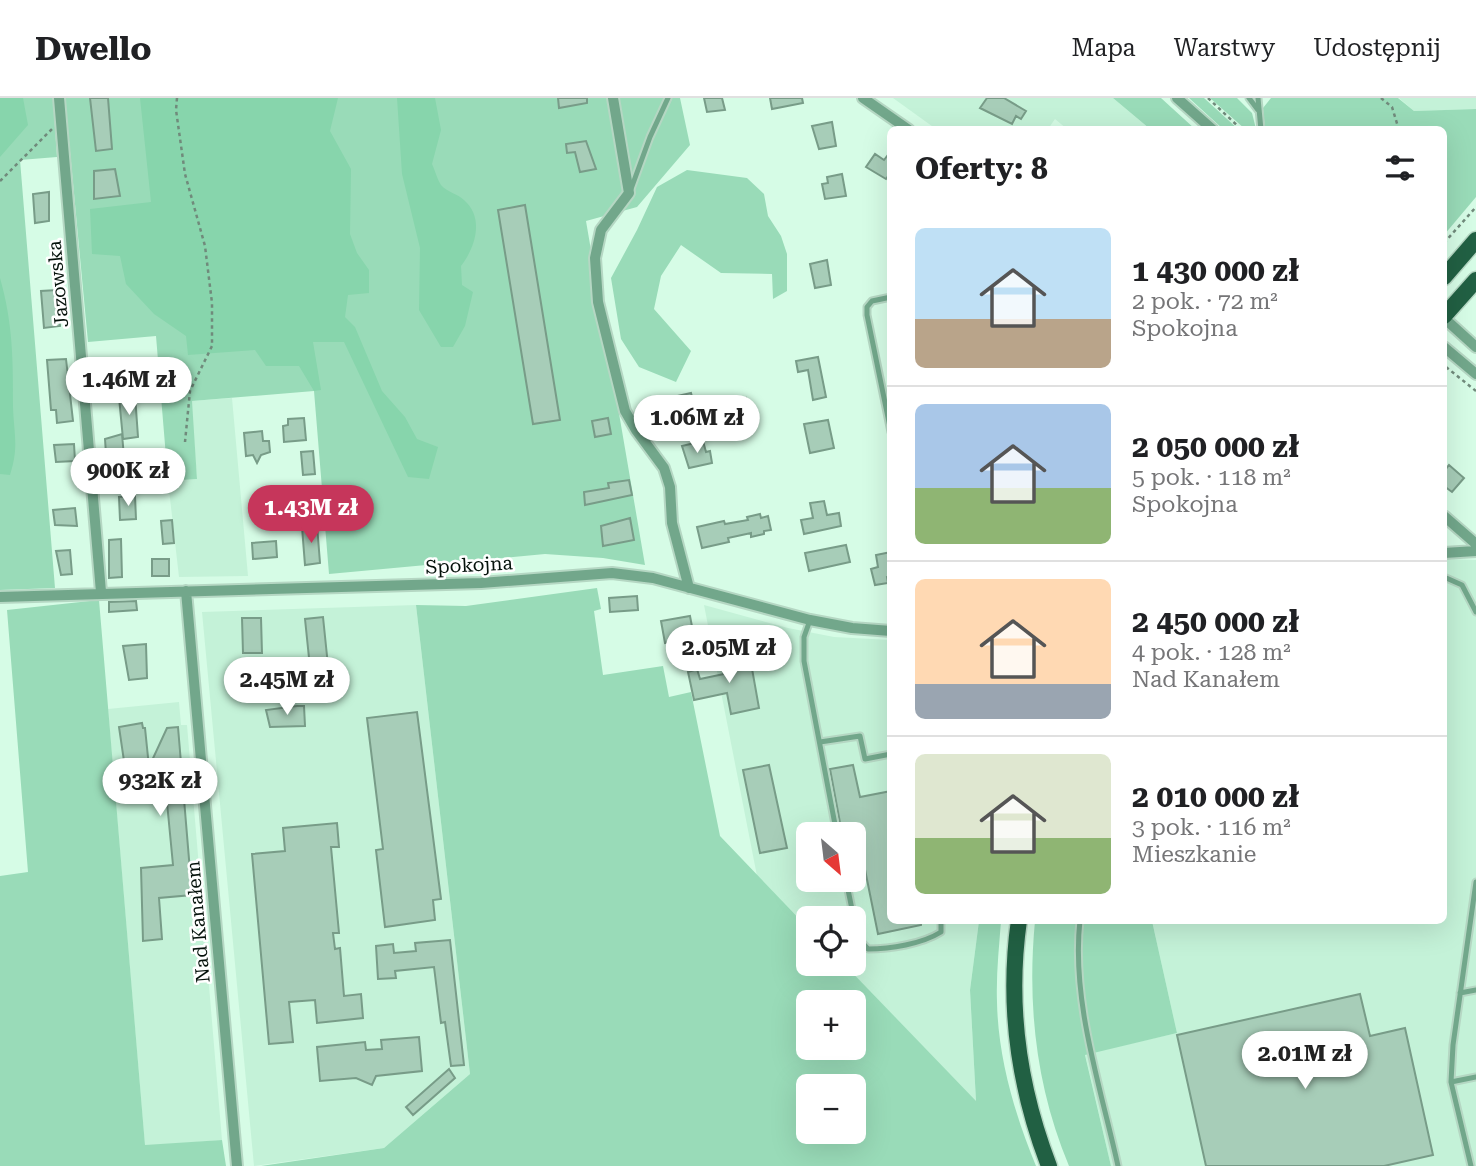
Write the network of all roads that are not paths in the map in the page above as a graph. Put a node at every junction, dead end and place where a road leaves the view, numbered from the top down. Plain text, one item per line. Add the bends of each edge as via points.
1 (59, 98) edge
2 (613, 98) edge
3 (668, 98) edge
4 (863, 98) edge
5 (1177, 98) edge
6 (1249, 98) edge
7 (1258, 98) edge
8 (1260, 113) junction
9 (903, 126) edge
10 (1208, 126) edge
11 (1261, 126) edge
12 (629, 193) junction
13 (1476, 240) edge
14 (1447, 274) edge
15 (1476, 280) edge
16 (887, 299) edge
17 (1447, 314) edge
18 (1447, 320) edge
19 (1476, 347) edge
20 (1447, 350) edge
21 (1476, 374) edge
22 (887, 412) edge
23 (1447, 519) edge
24 (1476, 544) edge
25 (1476, 551) edge
26 (1447, 553) edge
27 (1447, 578) edge
28 (689, 588) junction
29 (186, 591) junction
30 (101, 592) junction
31 (0, 597) edge
32 (1476, 612) edge
33 (810, 620) junction
34 (887, 631) edge
35 (820, 743) junction
36 (887, 755) edge
37 (835, 822) edge
38 (1476, 882) edge
39 (941, 924) edge
40 (1019, 924) edge
41 (1080, 924) edge
42 (866, 948) edge
43 (1476, 990) edge
44 (1460, 993) junction
45 (1476, 1077) edge
46 (1451, 1082) junction
47 (237, 1166) edge
48 (1049, 1166) edge
49 (1118, 1166) edge
50 (1471, 1166) edge

1 - 30 street, Jazowska
2 - 12 street
3 - 12 lane
4 - 9 street
5 - 10 street
6 - 8 lane
7 - 8 lane
8 - 11 lane
12 - 28 street via 601,230 595,258 598,302 625,411 664,468 670,486 672,523
13 - 14 main road
15 - 17 main road
16 - 22 lane via 872,301 867,315
18 - 19 street
20 - 21 street
23 - 24 street
25 - 26 street
27 - 32 lane via 1462,585
28 - 29 street, Spokojna via 612,573 443,585
28 - 33 street, Spokojna
29 - 30 street, Spokojna
29 - 47 street, Nad Kanałem
30 - 31 street, Spokojna
33 - 34 street, Spokojna
33 - 35 lane via 803,654
35 - 36 lane via 860,736 865,759
35 - 37 lane
38 - 44 lane
39 - 42 lane via 941,932 933,937
40 - 48 main road via 1016,1029 1029,1107
41 - 49 lane via 1080,991
43 - 44 lane
44 - 46 lane
45 - 46 lane
46 - 50 lane

